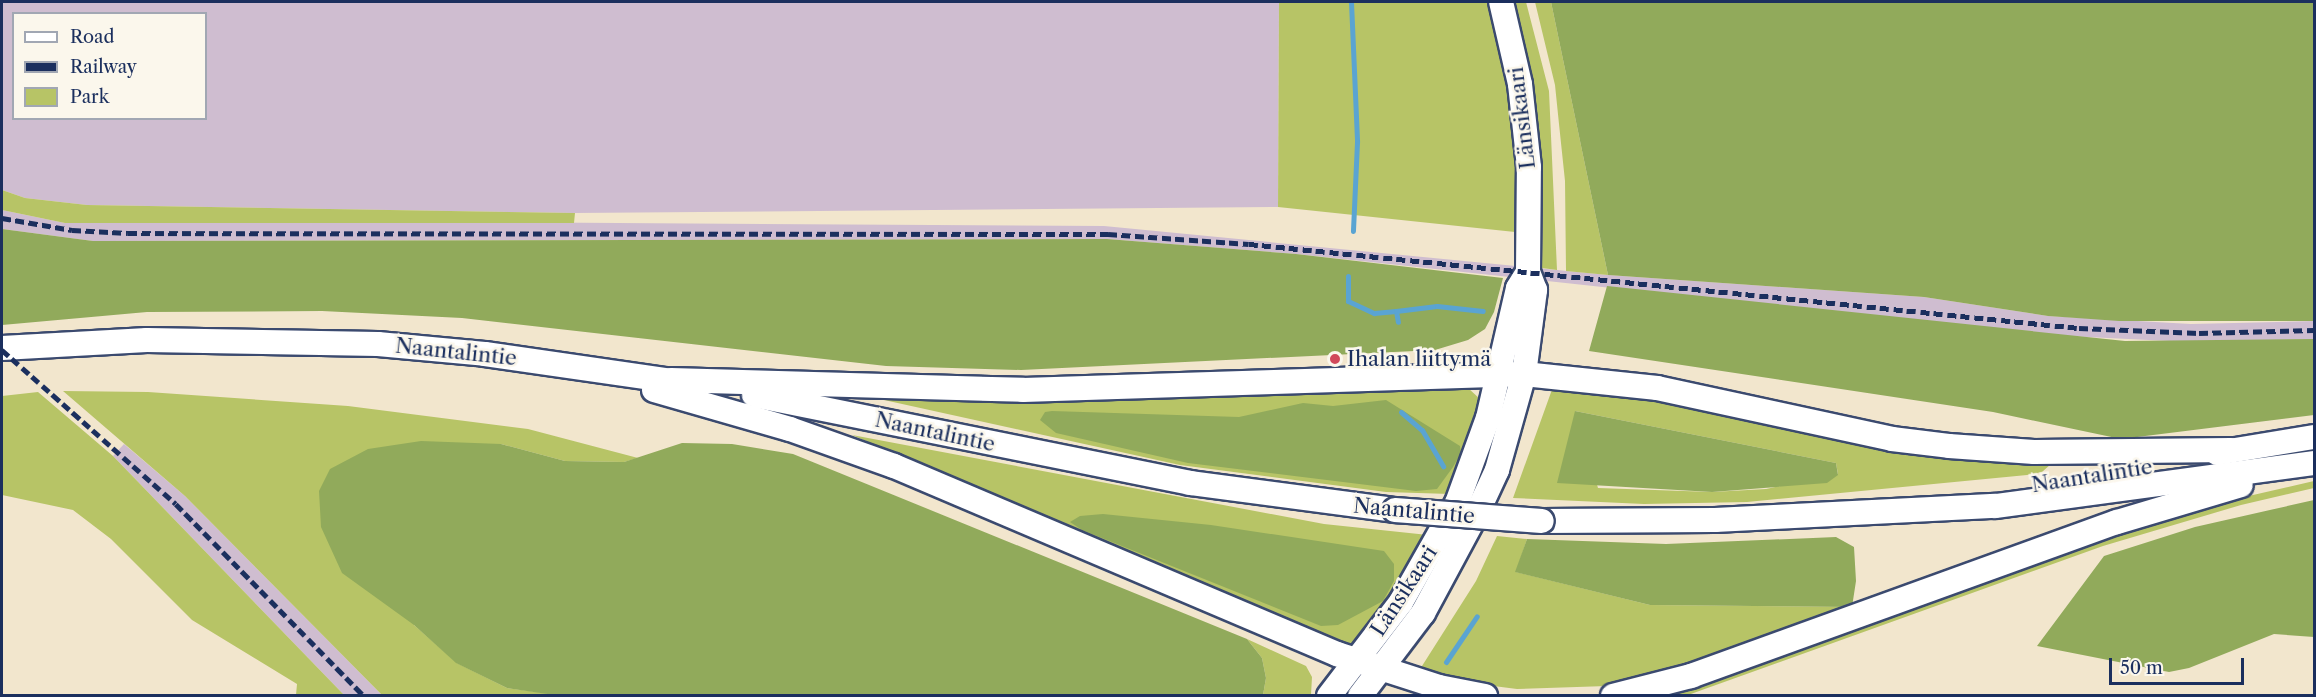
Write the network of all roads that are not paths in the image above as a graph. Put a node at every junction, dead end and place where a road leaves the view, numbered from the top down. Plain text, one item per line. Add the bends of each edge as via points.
1 (1501, 2) edge
2 (1528, 272) junction
3 (2, 348) edge
4 (580, 367) junction
5 (1498, 374) junction
6 (1524, 374) junction
7 (671, 380) junction
8 (2314, 437) edge
9 (2231, 450) junction
10 (2314, 464) edge
11 (1869, 512) junction
12 (1356, 660) junction
13 (1383, 669) junction
14 (1329, 696) edge
15 (1360, 696) edge
16 (1485, 696) edge
17 (1613, 696) edge

1 - 2 main road, Länsikaari via 1526,128
2 - 5 main road, Länsikaari via 1518,288
2 - 6 main road, Länsikaari via 1535,290
3 - 4 main road, Naantalintie via 147,340 310,341 485,354
4 - 7 main road, Naantalintie
4 - 12 main road via 790,429 884,462
5 - 6 main road
5 - 7 main road via 1023,390
5 - 12 main road, Länsikaari via 1488,418 1457,503 1401,602
6 - 9 main road via 1658,388 1892,439 1949,446 2065,453
6 - 13 main road, Länsikaari via 1497,470 1479,509 1423,613
7 - 11 main road, Naantalintie, bridge via 1190,483 1395,510 1542,521 1715,520
8 - 9 main road, Naantalintie
9 - 11 main road, Naantalintie via 2120,474
10 - 11 main road, Naantalintie via 1996,506
10 - 17 main road via 2117,522 1691,676
12 - 13 main road
12 - 14 main road, Länsikaari
13 - 15 main road, Länsikaari
13 - 16 main road via 1439,687

